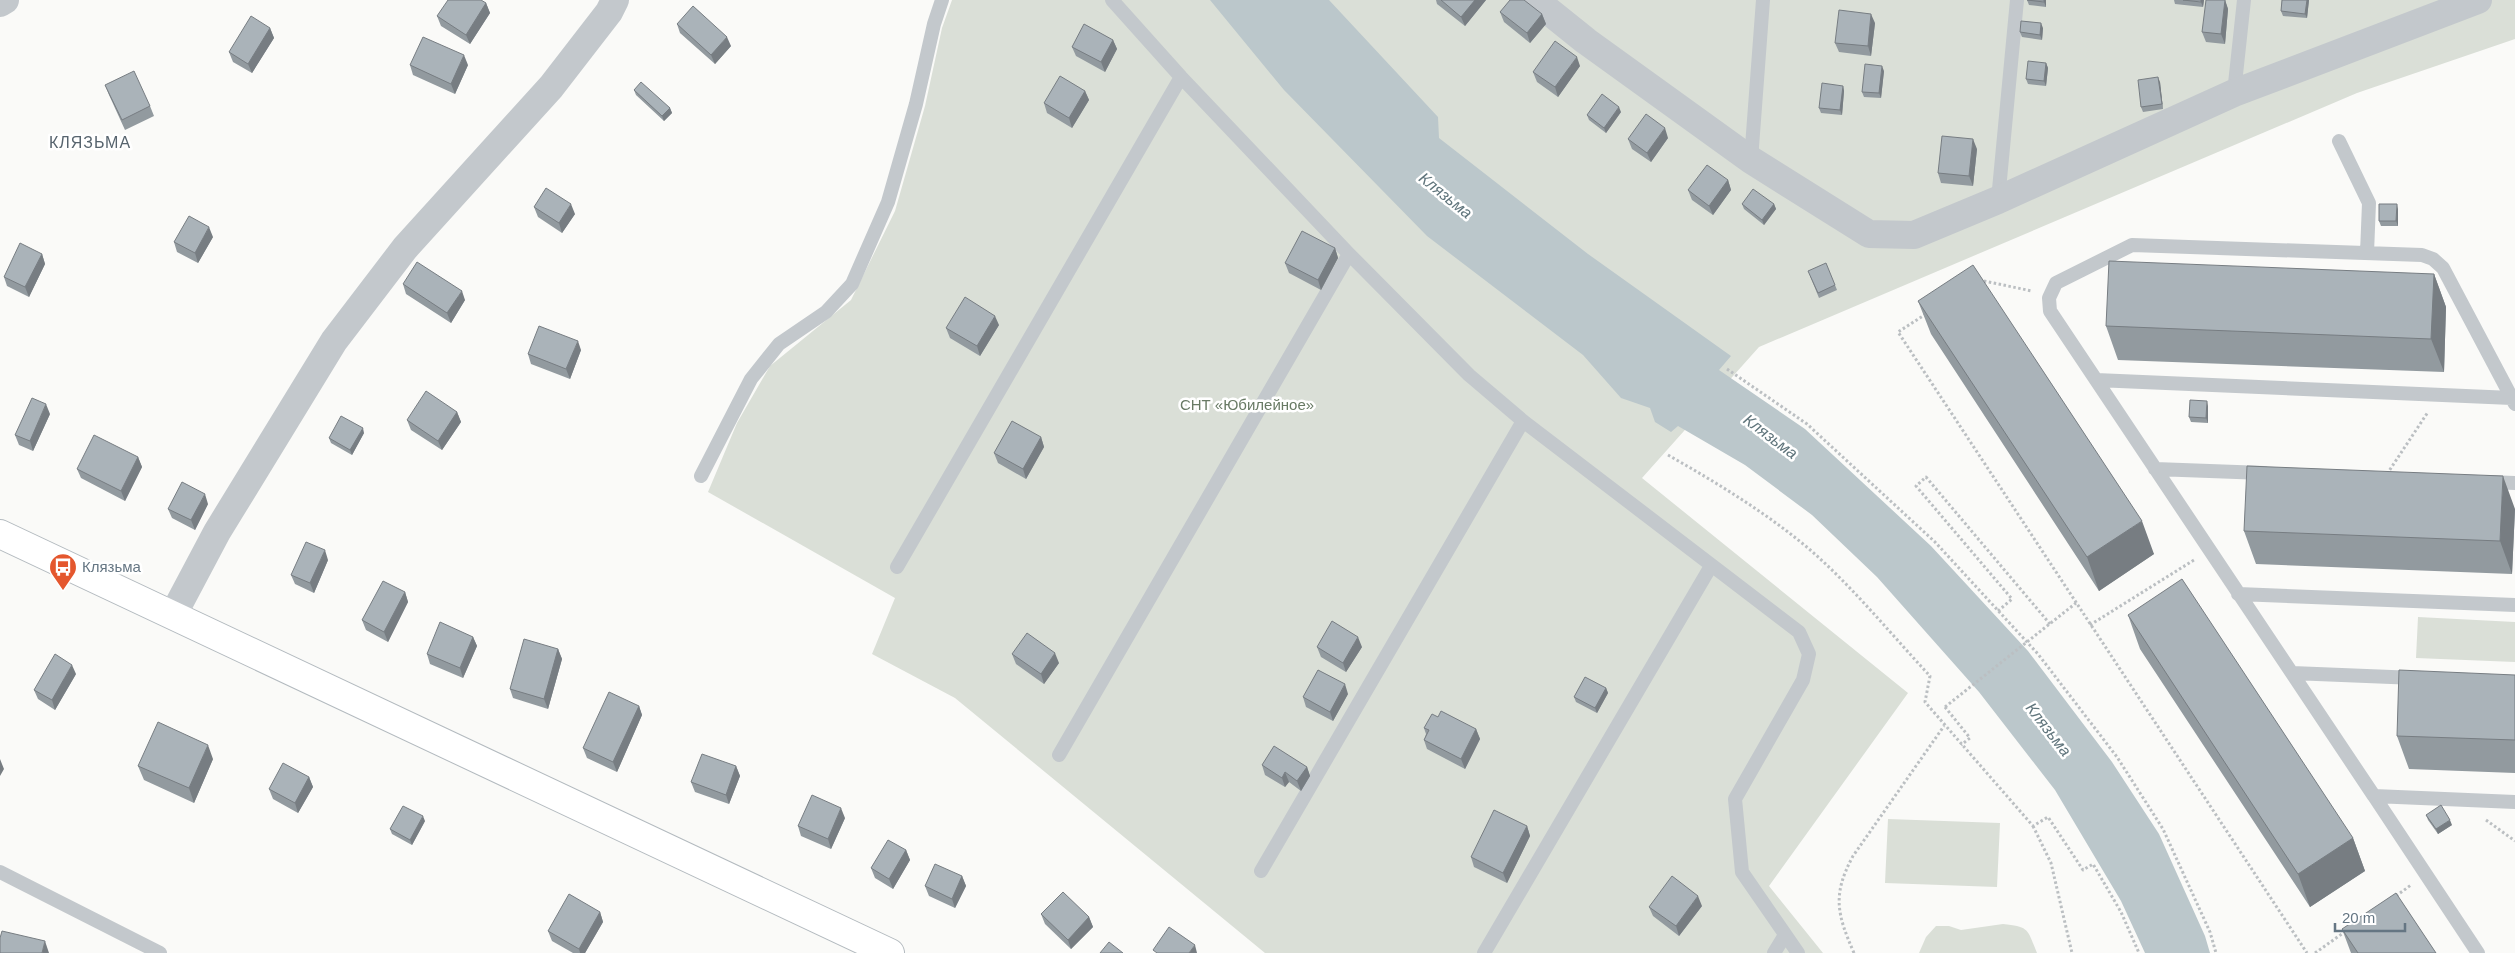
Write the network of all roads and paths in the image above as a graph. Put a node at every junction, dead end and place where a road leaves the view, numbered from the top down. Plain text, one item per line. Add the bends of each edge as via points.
1 (5, 0) edge
2 (615, 0) edge
3 (942, 0) edge
4 (1112, 0) edge
5 (1535, 0) edge
6 (1763, 0) edge
7 (2017, 0) edge
8 (2244, 0) edge
9 (2478, 0) edge
10 (0, 3) edge
11 (1181, 77) junction
12 (2234, 92) junction
13 (2339, 141) dead end
14 (1750, 160) junction
15 (1998, 200) junction
16 (2367, 252) junction
17 (1349, 254) junction
18 (1970, 285) edge
19 (2051, 294) junction
20 (1930, 311) edge
21 (1727, 369) dead end
22 (2096, 380) junction
23 (2440, 395) junction
24 (2514, 401) edge
25 (1523, 422) junction
26 (1668, 455) dead end
27 (2155, 469) junction
28 (2275, 474) edge
29 (700, 476) dead end
30 (2384, 478) edge
31 (2478, 482) edge
32 (2515, 483) edge
33 (0, 534) edge
34 (2209, 550) junction
35 (1711, 566) junction
36 (897, 567) dead end
37 (2238, 594) junction
38 (2076, 603) junction
39 (2515, 604) edge
40 (1998, 611) junction
41 (173, 615) junction
42 (2050, 624) junction
43 (2090, 625) junction
44 (2292, 673) junction
45 (2428, 679) edge
46 (1944, 726) junction
47 (1961, 745) junction
48 (1059, 755) dead end
49 (2374, 796) junction
50 (2515, 802) edge
51 (2034, 826) junction
52 (1261, 871) dead end
53 (0, 872) edge
54 (2426, 875) junction
55 (2394, 897) edge
56 (2347, 931) edge
57 (1785, 935) junction
58 (160, 953) edge
59 (890, 953) edge
60 (1484, 953) edge
61 (1774, 953) edge
62 (1798, 953) edge
63 (1854, 953) edge
64 (2072, 953) edge
65 (2139, 953) edge
66 (2216, 953) edge
67 (2307, 953) edge
68 (2315, 953) edge
69 (2478, 953) edge

1 - 10 street
2 - 41 street via 551,87 406,248 334,341 217,532
3 - 29 lane via 888,202 852,284 826,312 779,344 751,378
4 - 11 lane
5 - 14 street
6 - 14 lane
7 - 15 lane
8 - 12 lane
9 - 12 street
11 - 17 lane
11 - 36 lane
12 - 15 street
13 - 16 lane via 2370,202
14 - 15 street via 1869,234 1914,235
16 - 19 lane via 2132,245 2056,284
16 - 24 lane via 2422,254 2442,268
17 - 25 lane via 1469,375
17 - 48 lane
18 - 19 path via 1978,279
19 - 22 lane via 2050,311
20 - 38 path via 1898,332
21 - 40 path via 1807,424 1935,542
22 - 23 lane
22 - 27 lane
23 - 24 lane
23 - 30 path
25 - 35 lane
25 - 52 lane
26 - 46 path via 1763,513 1810,550 1930,676 1924,702
27 - 28 lane
27 - 34 lane
31 - 32 lane
33 - 41 main road
34 - 37 lane
34 - 43 path
35 - 57 lane via 1799,632 1809,654 1803,680 1735,799 1742,872
35 - 60 lane
37 - 39 lane
37 - 44 lane
38 - 42 path, bridge
38 - 43 path
40 - 42 path via 2012,599 1916,486 1926,477
40 - 66 path via 2038,654 2117,757 2163,829 2210,932
41 - 59 main road
42 - 47 path, bridge via 1945,707 1970,738
43 - 67 path
44 - 45 lane
44 - 49 lane
46 - 47 path
46 - 63 path via 1853,856 1842,877 1840,914
47 - 51 path
49 - 50 lane
49 - 54 lane
51 - 64 path via 2051,863
51 - 65 path via 2048,817 2082,870 2093,864 2121,912
53 - 58 lane
54 - 55 path
54 - 69 lane
56 - 68 path
57 - 61 lane
57 - 62 lane

